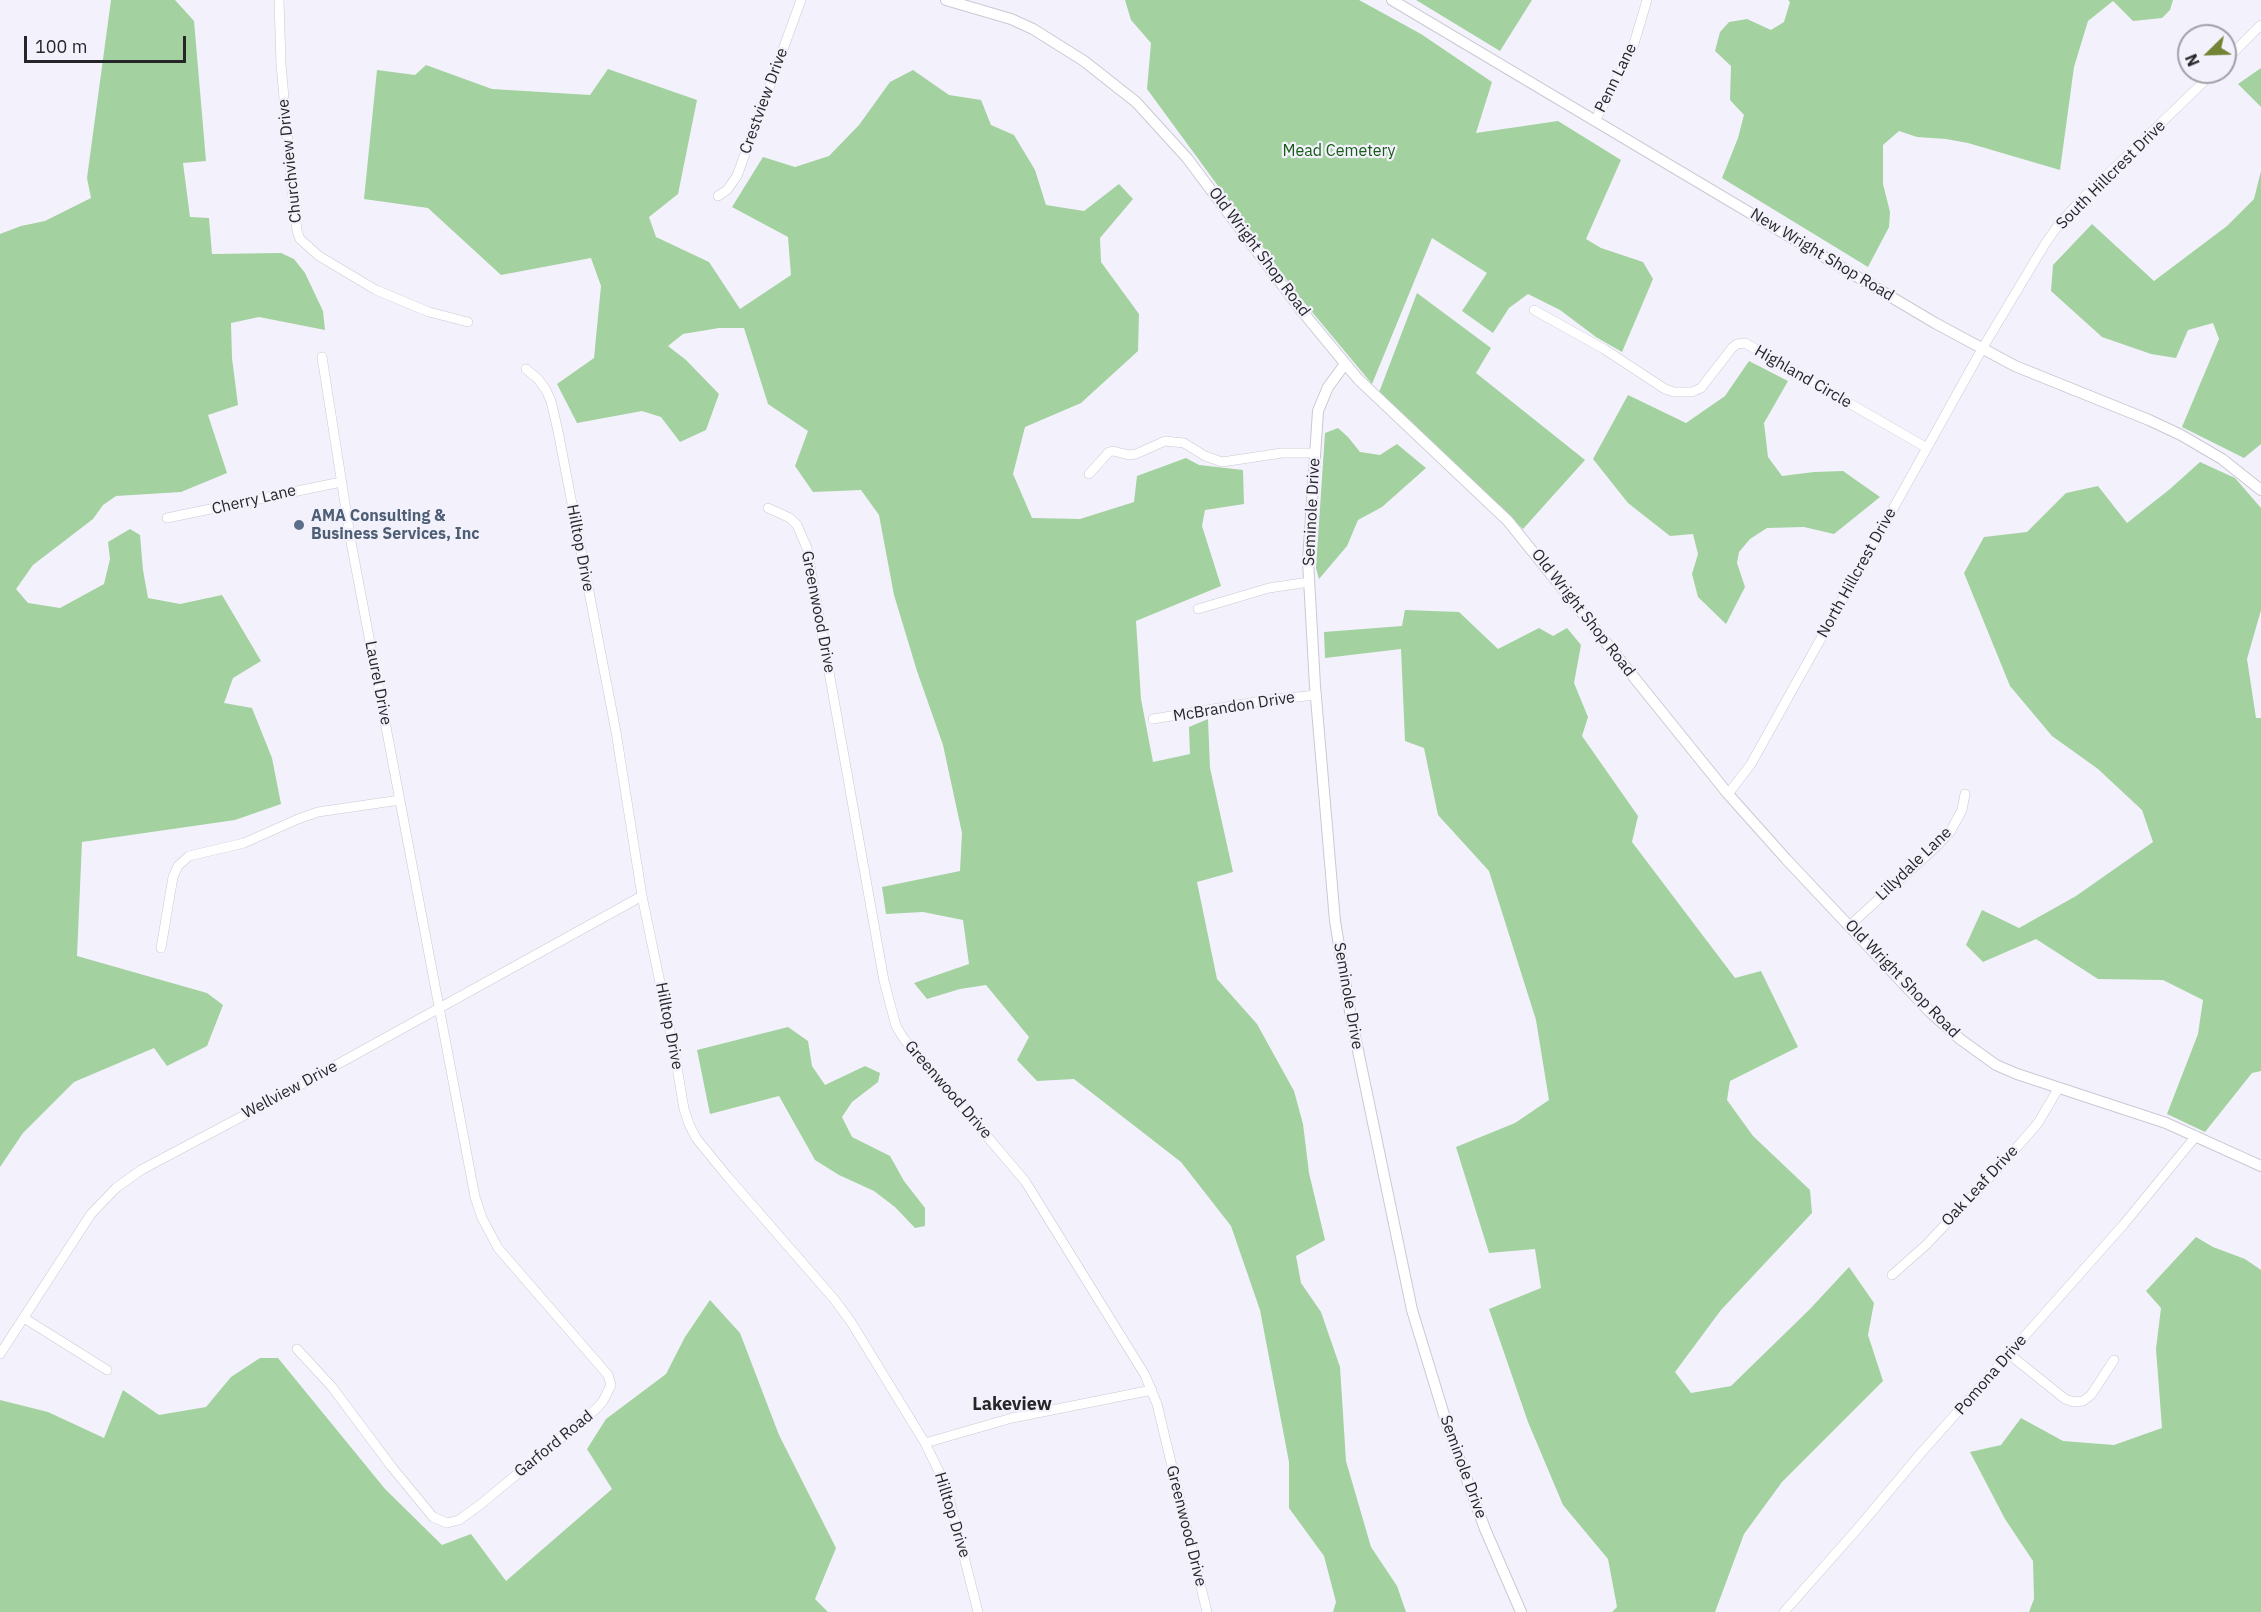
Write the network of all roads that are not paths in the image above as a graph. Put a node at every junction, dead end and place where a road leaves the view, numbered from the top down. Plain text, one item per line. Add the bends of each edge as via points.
1 (279, 0) edge
2 (801, 0) edge
3 (946, 0) edge
4 (1392, 0) edge
5 (1647, 0) edge
6 (2261, 25) edge
7 (2237, 50) edge
8 (2202, 84) edge
9 (1595, 121) junction
10 (718, 196) dead end
11 (1534, 310) dead end
12 (468, 322) dead end
13 (1982, 349) junction
14 (322, 357) dead end
15 (1345, 364) junction
16 (526, 369) dead end
17 (1927, 448) junction
18 (1314, 453) junction
19 (1089, 474) dead end
20 (340, 482) junction
21 (2261, 490) edge
22 (768, 508) dead end
23 (167, 518) dead end
24 (1309, 582) junction
25 (1198, 609) dead end
26 (1316, 695) junction
27 (1153, 719) dead end
28 (1728, 794) junction
29 (1965, 794) dead end
30 (400, 800) junction
31 (642, 896) junction
32 (1849, 926) junction
33 (161, 948) dead end
34 (439, 1008) junction
35 (2058, 1089) junction
36 (2196, 1136) junction
37 (2261, 1166) edge
38 (1892, 1275) dead end
39 (24, 1318) junction
40 (297, 1349) dead end
41 (0, 1353) edge
42 (2008, 1354) junction
43 (2114, 1360) dead end
44 (107, 1370) dead end
45 (1152, 1390) junction
46 (925, 1443) junction
47 (978, 1612) edge
48 (1207, 1612) edge
49 (1521, 1612) edge
50 (1784, 1612) edge

1 - 12 street, Churchview Drive via 281,64 300,239 319,256 376,290 429,312
2 - 10 street, Crestview Drive via 737,176
3 - 15 street, Old Wright Shop Road via 1033,29 1084,61 1136,102 1187,158
4 - 9 street, New Wright Shop Road
5 - 9 street, Penn Lane via 1634,47
6 - 7 street
8 - 13 street, South Hillcrest Drive via 2060,224
9 - 13 street, New Wright Shop Road
11 - 17 street, Highland Circle via 1674,393 1701,388 1732,348 1745,343
13 - 17 street, North Hillcrest Drive
13 - 21 street, New Wright Shop Road via 2181,435 2217,455
14 - 20 street, Laurel Drive
15 - 18 street, Seminole Drive via 1318,411
15 - 28 street, Old Wright Shop Road via 1515,528
16 - 31 street, Hilltop Drive via 546,390 558,431 616,732
17 - 28 street, North Hillcrest Drive via 1755,756
18 - 19 street via 1282,453 1222,462 1184,443 1165,441 1136,454 1109,452
18 - 24 street, Seminole Drive
20 - 23 street, Cherry Lane
20 - 30 street, Laurel Drive
22 - 45 street, Greenwood Drive via 797,525 807,548 884,981 896,1026 1025,1181
24 - 25 street via 1269,588
24 - 26 street, Seminole Drive
26 - 27 street, McBrandon Drive
26 - 49 street, Seminole Drive via 1337,931 1402,1269 1448,1428
28 - 32 street, Old Wright Shop Road
29 - 32 street, Lillydale Lane via 1962,810 1950,832
30 - 33 street via 318,812 244,843 189,856 173,877
30 - 34 street, Laurel Drive
31 - 34 street, Wellview Drive
31 - 46 street, Hilltop Drive via 684,1109 696,1138 834,1299
32 - 35 street, Old Wright Shop Road via 1930,1012 1976,1052 2017,1074
34 - 39 street, Wellview Drive via 141,1170 116,1188 91,1214
34 - 40 street, Garford Road via 482,1218 498,1248 608,1375 609,1391 597,1408 481,1504 459,1520 447,1522 433,1516 332,1387
35 - 36 street, Old Wright Shop Road
35 - 38 street, Oak Leaf Drive via 2038,1123 2005,1161 1926,1245
36 - 37 street, Old Wright Shop Road
36 - 42 street, Pomona Drive
39 - 41 street, Wellview Drive
39 - 44 street
42 - 43 street via 2074,1402 2091,1395
42 - 50 street, Pomona Drive
45 - 46 street via 1012,1418
45 - 48 street, Greenwood Drive
46 - 47 street, Hilltop Drive via 946,1486

